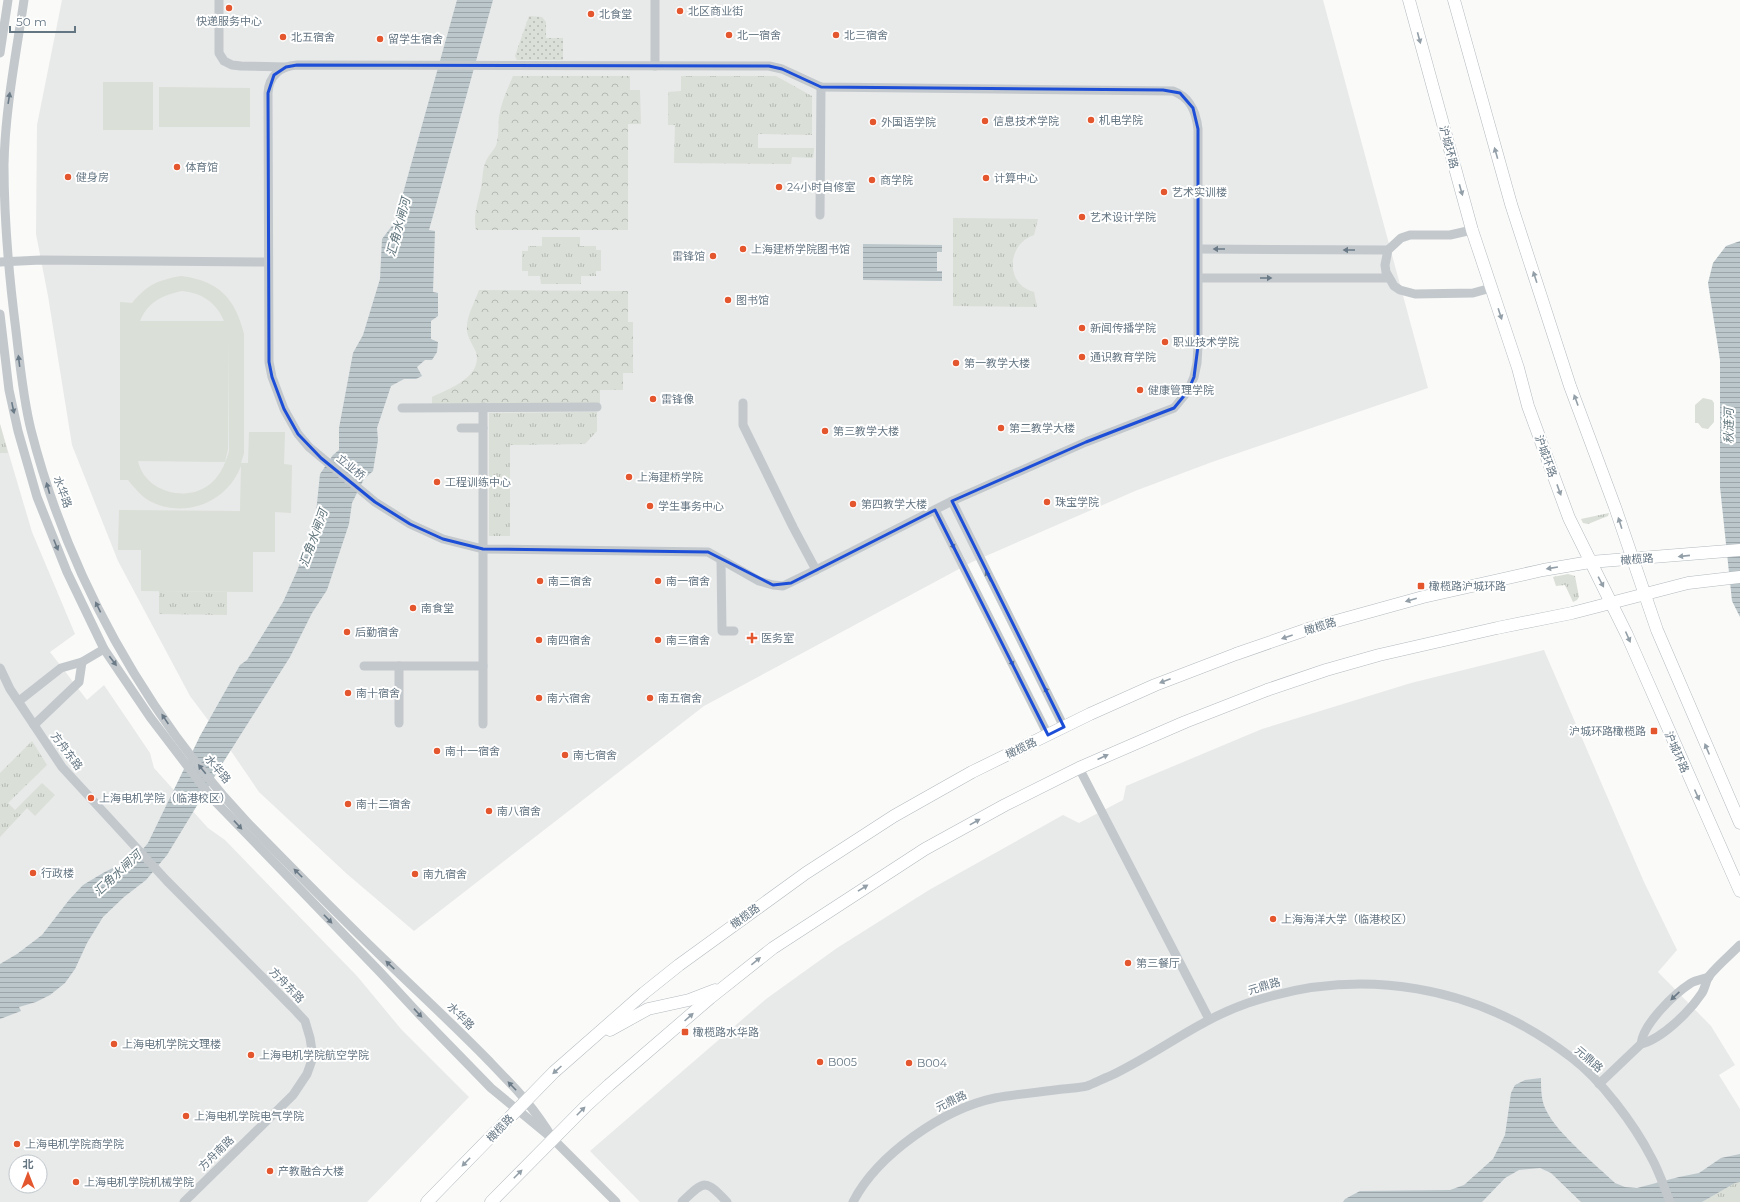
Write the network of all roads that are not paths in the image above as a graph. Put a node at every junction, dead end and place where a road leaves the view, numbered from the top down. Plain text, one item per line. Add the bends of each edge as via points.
1 (8, 0) edge
2 (24, 0) edge
3 (219, 0) edge
4 (655, 0) edge
5 (1409, 0) edge
6 (1454, 0) edge
7 (0, 53) edge
8 (655, 66) junction
9 (286, 67) junction
10 (821, 87) junction
11 (820, 215) dead end
12 (1472, 230) junction
13 (1199, 249) junction
14 (1388, 250) junction
15 (268, 262) junction
16 (4, 263) edge
17 (1199, 278) junction
18 (1388, 278) junction
19 (1491, 288) junction
20 (0, 314) edge
21 (743, 403) dead end
22 (483, 407) junction
23 (597, 407) dead end
24 (402, 408) dead end
25 (461, 428) dead end
26 (483, 428) junction
27 (952, 501) junction
28 (935, 510) junction
29 (482, 549) junction
30 (1740, 550) edge
31 (721, 560) junction
32 (1632, 560) junction
33 (982, 562) junction
34 (1590, 562) junction
35 (816, 570) junction
36 (965, 570) junction
37 (1740, 577) edge
38 (1644, 594) junction
39 (1611, 602) junction
40 (734, 631) dead end
41 (104, 649) junction
42 (82, 662) junction
43 (364, 666) dead end
44 (399, 666) junction
45 (483, 666) junction
46 (0, 668) edge
47 (19, 701) junction
48 (399, 723) dead end
49 (483, 724) dead end
50 (34, 725) junction
51 (1064, 727) junction
52 (1048, 735) junction
53 (1079, 768) junction
54 (1740, 824) edge
55 (1740, 891) edge
56 (1740, 945) edge
57 (1709, 977) junction
58 (725, 986) junction
59 (1209, 1019) junction
60 (586, 1044) junction
61 (1641, 1044) junction
62 (1599, 1084) junction
63 (526, 1100) junction
64 (517, 1110) junction
65 (265, 1122) joint
66 (554, 1139) junction
67 (187, 1201) edge
68 (427, 1202) edge
69 (491, 1202) edge
70 (616, 1202) edge
71 (682, 1202) edge
72 (727, 1202) edge
73 (853, 1202) edge
74 (1670, 1202) edge

1 - 7 street
16 -> 2 street, 水华路 via 7,111
3 - 9 street via 219,53 224,61 241,66
4 - 8 street
5 -> 12 main road, 沪城环路
32 -> 6 main road via 1570,386 1514,212
8 - 9 street
8 - 10 street via 777,67
9 - 15 street, 立业桥 via 274,75 269,86
10 - 11 street
10 - 13 street, 立业桥 via 1163,90 1180,93 1193,108 1196,117
12 - 14 street via 1450,235 1410,235 1401,238
12 - 19 main road, 沪城环路
14 -> 13 street
13 - 17 street, 立业桥
14 - 18 street via 1385,265
15 - 16 street via 41,260
15 - 29 street, 立业桥 via 269,362 284,409 298,434 321,458 367,495 410,524 443,539
63 -> 16 street, 水华路 via 449,1020 247,822 187,751 130,666 105,622 79,567 50,496 22,388
17 -> 18 street
17 - 27 street, 立业桥 via 1197,363 1188,391 1174,408 1086,442
18 - 19 street via 1400,290 1415,294 1473,293
19 -> 34 main road, 沪城环路 via 1531,414 1569,518
20 -> 41 street, 水华路 via 9,390 30,476 67,572
21 - 35 street via 743,425
22 - 23 street
22 - 24 street
22 - 26 street
25 - 26 street
26 - 29 street
27 - 28 street, 立业桥
27 - 33 street
28 - 35 street, 立业桥
28 -> 36 street
29 - 31 street, 立业桥 via 708,552
29 - 45 street
30 -> 32 main road, 橄榄路
31 - 35 street, 立业桥 via 759,581 773,585 783,586
31 - 40 street via 722,631
32 - 34 main road, 橄榄路
32 - 38 main road
33 - 36 street
51 -> 33 street
34 -> 39 main road, 沪城环路
34 -> 51 main road, 橄榄路 via 1464,586 1311,628 1155,685
36 -> 52 street
37 - 38 main road via 1688,583
38 - 39 main road
54 -> 38 main road
53 -> 39 main road via 1185,722 1326,670 1379,655 1572,613
39 -> 55 main road, 沪城环路
41 - 42 street
41 -> 64 street, 水华路 via 182,761 211,797 428,1024 491,1088
42 - 47 street via 61,668
42 - 50 street via 80,682
43 - 44 street
44 - 45 street
44 - 48 street
45 - 49 street
46 - 47 street, 方舟东路
47 - 50 street, 方舟东路
50 - 65 street, 方舟东路 via 62,767 167,881 305,1021 313,1058 307,1074 293,1095
51 - 52 main road, 橄榄路
52 - 60 main road, 橄榄路 via 972,772 900,812 806,873 679,965
58 -> 53 main road via 773,948 925,849
53 - 59 street
56 - 57 street
57 - 61 street via 1703,992 1691,1007 1667,1030
57 -> 61 street via 1692,983 1677,994 1653,1020 1642,1036
58 - 60 main road via 689,1000 648,1009
66 -> 58 main road via 609,1085
59 - 62 street, 元鼎路 via 1276,994 1306,988 1337,984 1372,984 1423,990 1479,1005 1508,1017 1572,1058
59 - 73 street, 元鼎路 via 1133,1065 1087,1086 974,1103 943,1118 917,1134 888,1158 859,1189
60 -> 63 main road, 橄榄路
61 - 62 street
62 - 74 street, 元鼎路 via 1651,1156
63 - 64 main road, 橄榄路
63 - 66 street, 水华路
64 - 66 street, 水华路
64 -> 68 main road, 橄榄路
65 - 67 street, 方舟南路
69 -> 66 main road
66 - 70 street
71 - 72 street via 703,1184 714,1188

